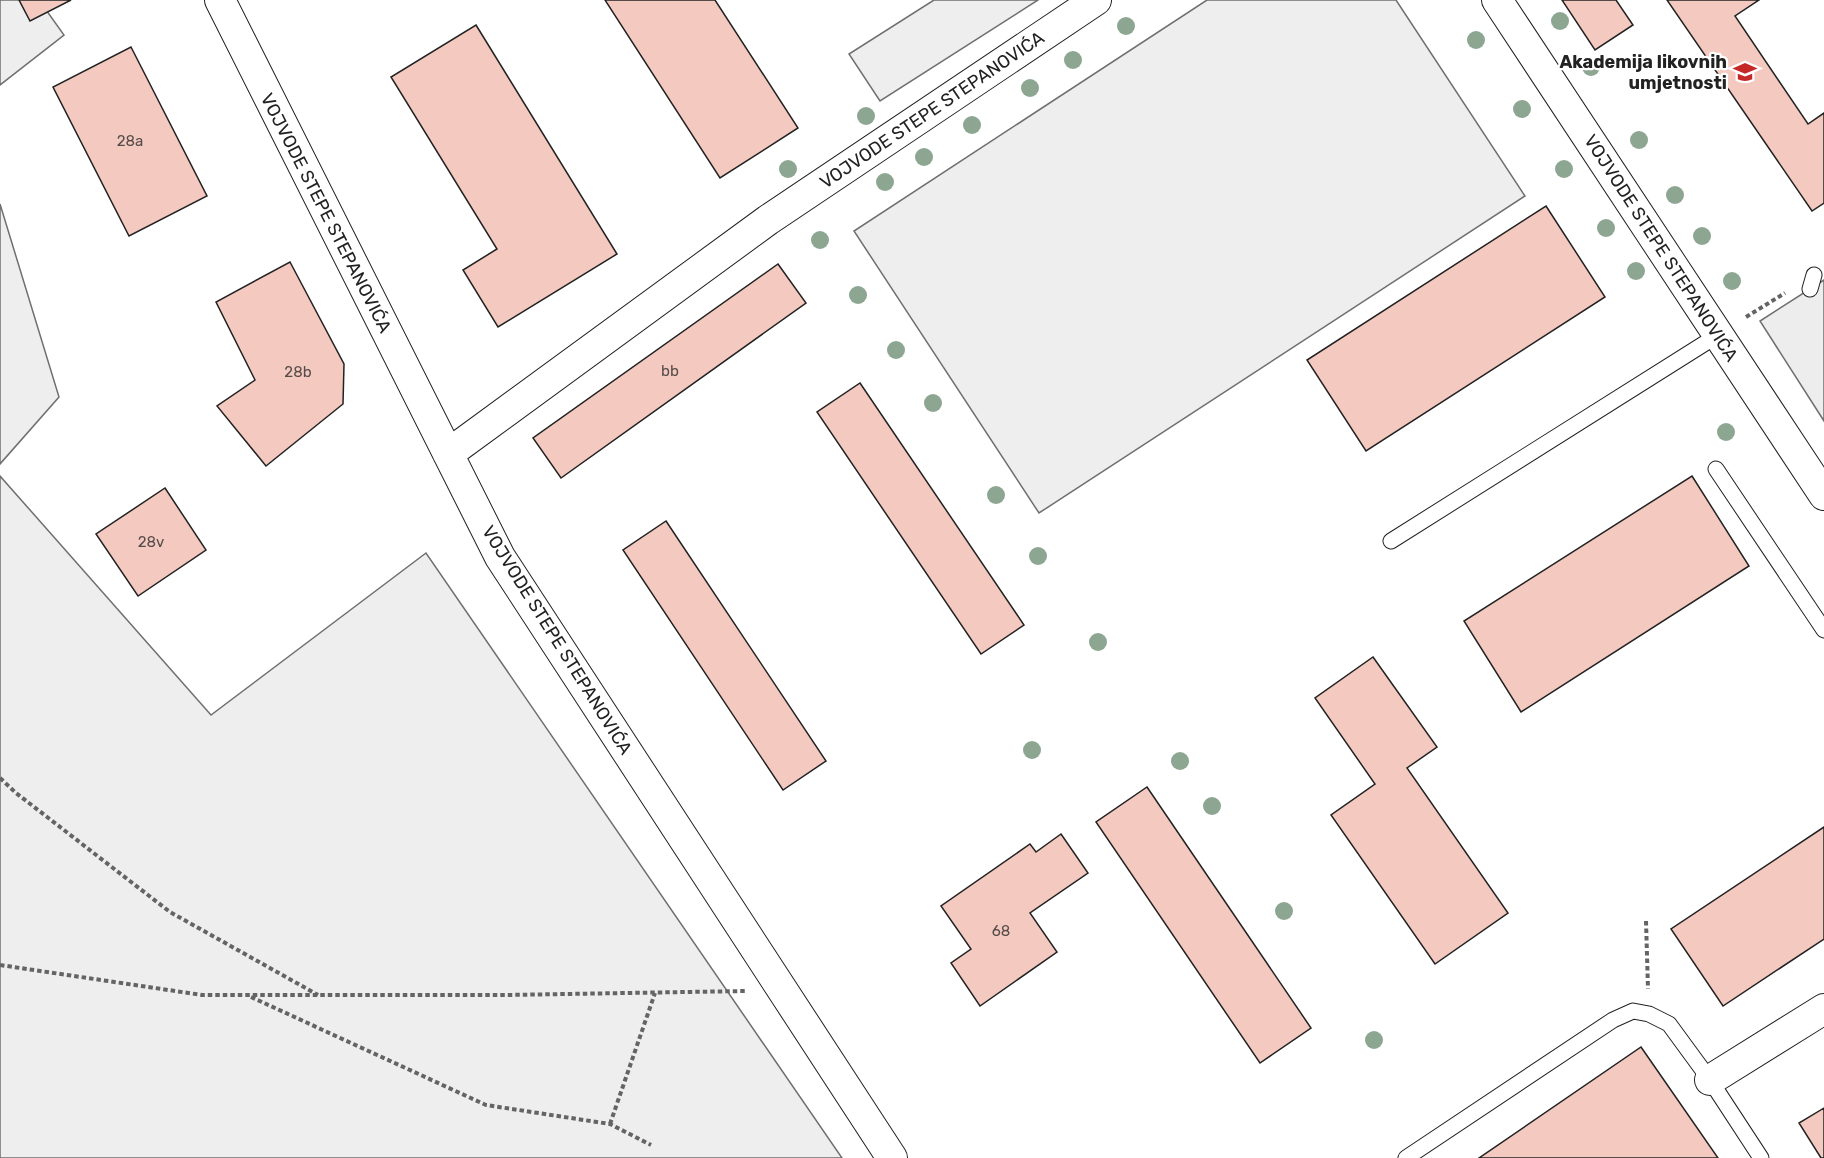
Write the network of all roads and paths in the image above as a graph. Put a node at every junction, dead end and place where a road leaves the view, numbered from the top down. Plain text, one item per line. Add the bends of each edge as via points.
1 (219, 0) edge
2 (1096, 0) edge
3 (1497, 0) edge
4 (1812, 282) dead end
5 (1718, 335) junction
6 (448, 454) junction
7 (1716, 469) dead end
8 (1824, 495) edge
9 (1391, 541) dead end
10 (1824, 630) edge
11 (0, 778) edge
12 (1647, 921) dead end
13 (0, 965) edge
14 (783, 990) junction
15 (655, 993) junction
16 (248, 995) junction
17 (318, 995) junction
18 (1824, 1010) edge
19 (1649, 1014) junction
20 (1710, 1080) junction
21 (610, 1124) junction
22 (651, 1144) dead end
23 (892, 1158) edge
24 (1406, 1158) edge
25 (1761, 1158) edge

1 - 6 street, VOJVODE STEPE STEPANOVIĆA
2 - 6 street, VOJVODE STEPE STEPANOVIĆA via 768,220
3 - 5 street, VOJVODE STEPE STEPANOVIĆA
4 - 5 path
5 - 8 street, VOJVODE STEPE STEPANOVIĆA
5 - 9 lane
6 - 14 street, VOJVODE STEPE STEPANOVIĆA via 500,557
7 - 10 lane
11 - 17 path via 170,912
12 - 19 path
13 - 16 path via 202,995
14 - 15 path
14 - 23 street, VOJVODE STEPE STEPANOVIĆA
15 - 17 path
15 - 21 path
16 - 17 path
16 - 21 path via 486,1105
18 - 20 street
19 - 20 lane via 1669,1024
19 - 24 lane via 1633,1011 1614,1020
20 - 25 lane
21 - 22 path

